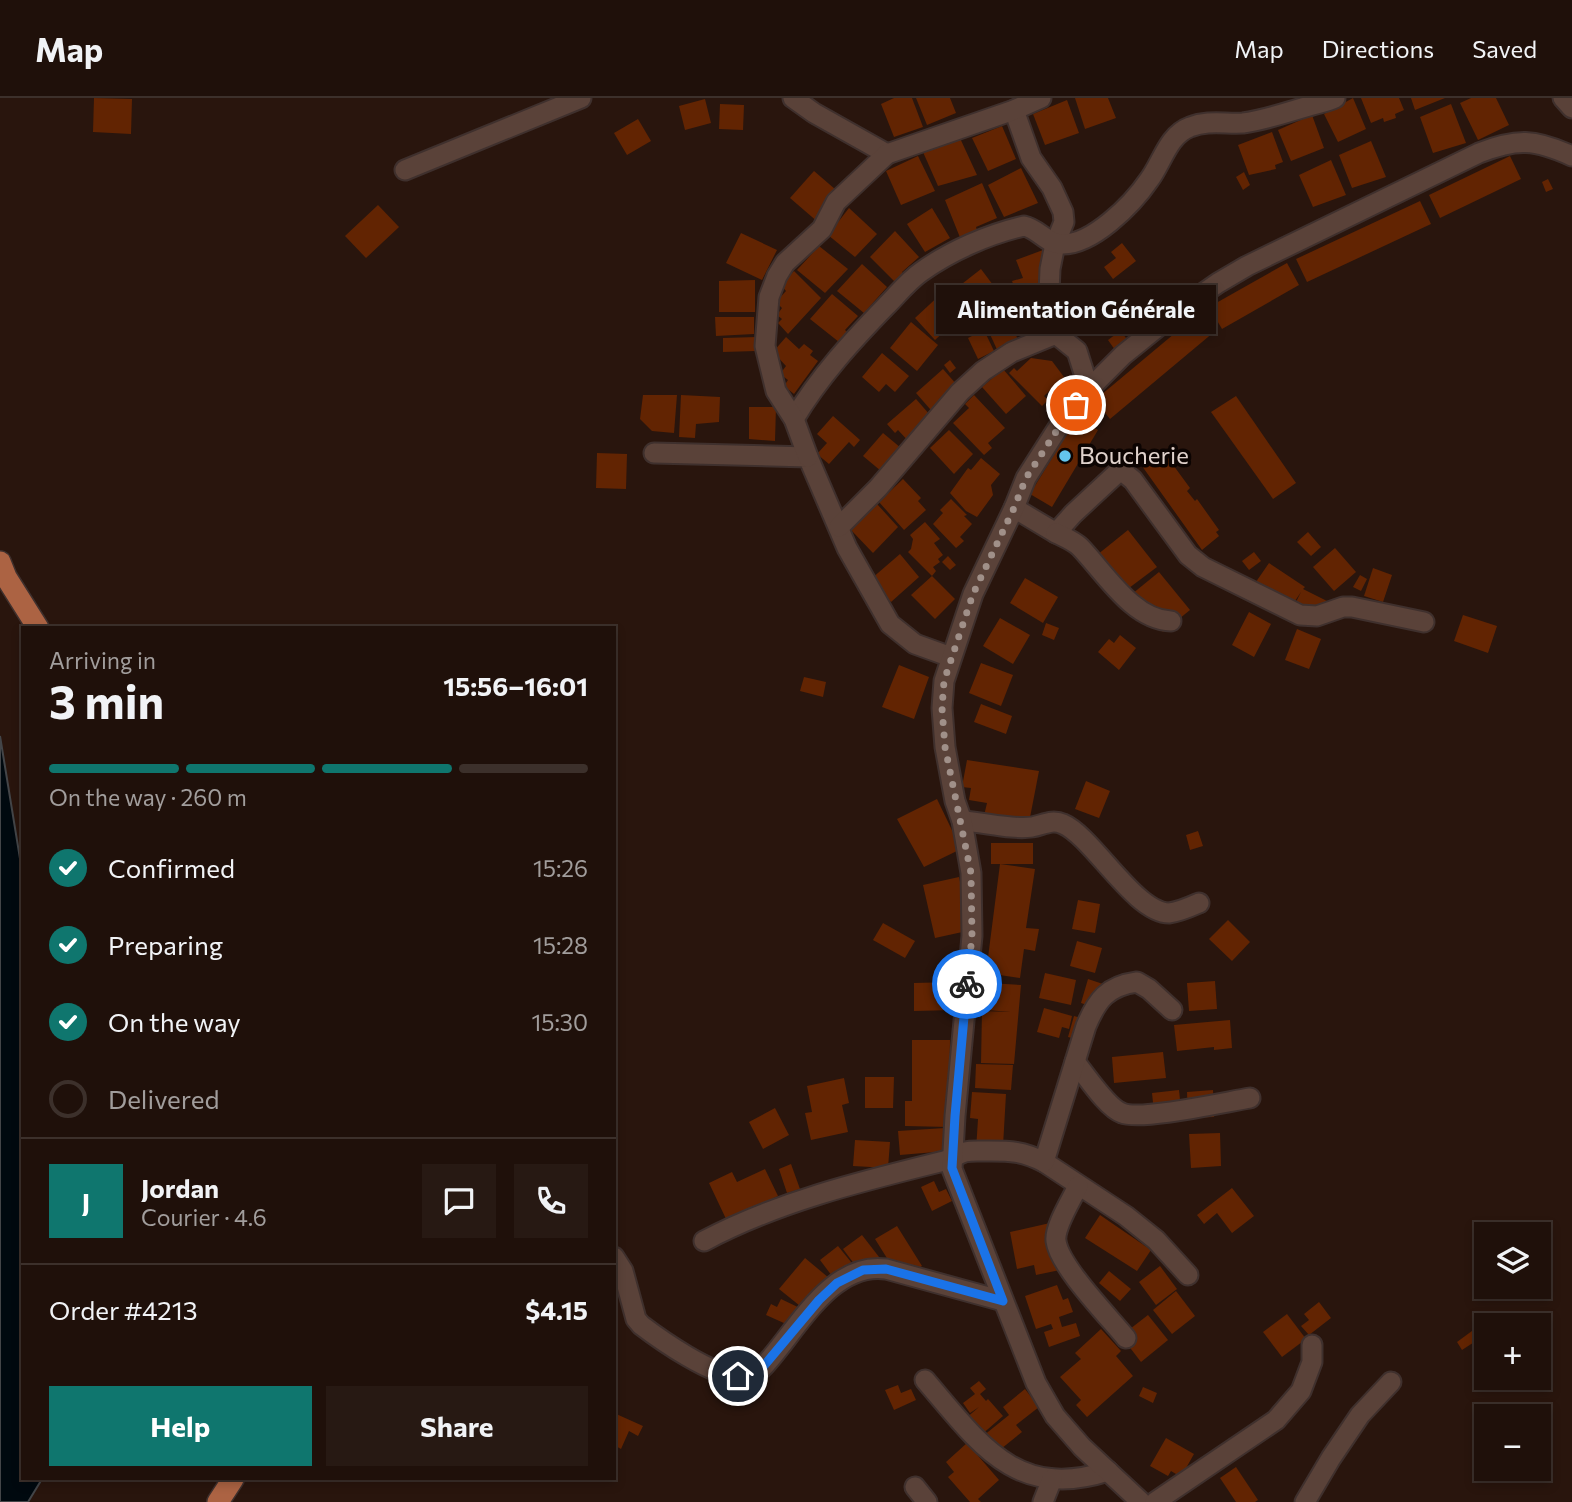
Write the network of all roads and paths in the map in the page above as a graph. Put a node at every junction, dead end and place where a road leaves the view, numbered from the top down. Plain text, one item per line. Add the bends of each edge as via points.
1 (581, 98) edge
2 (793, 98) edge
3 (1041, 98) edge
4 (1335, 98) edge
5 (1563, 98) edge
6 (1572, 108) edge
7 (1014, 110) junction
8 (887, 154) junction
9 (1572, 156) edge
10 (405, 170) dead end
11 (1055, 244) junction
12 (1056, 334) junction
13 (1089, 389) junction
14 (794, 419) junction
15 (654, 453) dead end
16 (808, 457) junction
17 (1014, 508) junction
18 (839, 527) junction
19 (1056, 533) junction
20 (0, 562) edge
21 (1171, 621) dead end
22 (1424, 622) dead end
23 (37, 626) edge
24 (951, 657) junction
25 (962, 821) junction
26 (1199, 903) dead end
27 (1172, 1010) dead end
28 (1075, 1062) junction
29 (1250, 1098) dead end
30 (951, 1159) junction
31 (1044, 1162) junction
32 (1078, 1186) junction
33 (704, 1241) dead end
34 (616, 1260) edge
35 (1188, 1275) dead end
36 (1003, 1301) junction
37 (1126, 1338) dead end
38 (1312, 1345) dead end
39 (925, 1381) dead end
40 (1391, 1382) dead end
41 (1108, 1471) junction
42 (1052, 1479) junction
43 (232, 1480) edge
44 (218, 1502) edge
45 (1043, 1502) edge
46 (1141, 1502) edge
47 (1155, 1502) edge
48 (1305, 1502) edge

1 - 10 street
2 - 8 street
3 - 7 street
4 - 11 street via 1267,119 1188,127 1169,145 1148,181 1124,208 1075,244
5 - 6 street
7 - 8 street
7 - 11 street via 1031,158 1063,212
8 - 14 street via 836,202 822,229 785,263 771,289 765,346 776,391
9 - 13 street via 1549,146 1505,143 1437,173 1218,283 1123,355
11 - 12 street via 1049,293
11 - 14 street via 1024,226 929,266 816,383
12 - 13 street via 1077,351
12 - 18 street via 1012,352 982,371
13 - 17 street via 1026,478
14 - 16 street
15 - 16 street
16 - 18 street
17 - 19 street
17 - 24 street via 973,594
18 - 24 street via 890,624 915,644
19 - 21 street via 1078,545 1146,616
19 - 22 street via 1122,471 1188,555 1252,592 1309,617 1352,607
20 - 23 main road
24 - 25 street via 942,708 947,761
25 - 26 street via 1030,828 1062,823 1151,906 1171,913
25 - 30 street via 971,873 972,936
27 - 28 street via 1137,982 1118,986 1095,1004
28 - 29 street via 1121,1113 1151,1115
28 - 31 street
30 - 31 street via 963,1150 997,1150 1028,1153
30 - 33 street via 801,1199
30 - 36 street
31 - 32 street
32 - 35 street via 1156,1240
32 - 37 street via 1056,1240 1066,1264
34 - 36 street via 641,1325 726,1375 750,1374 762,1368 819,1300 837,1283 863,1270 886,1269
36 - 41 street via 1036,1383 1055,1416
38 - 47 street via 1312,1362 1301,1391 1276,1420
39 - 42 street via 998,1458 1035,1477
40 - 48 street via 1360,1415
41 - 42 street
41 - 46 street
42 - 45 street
43 - 44 main road

